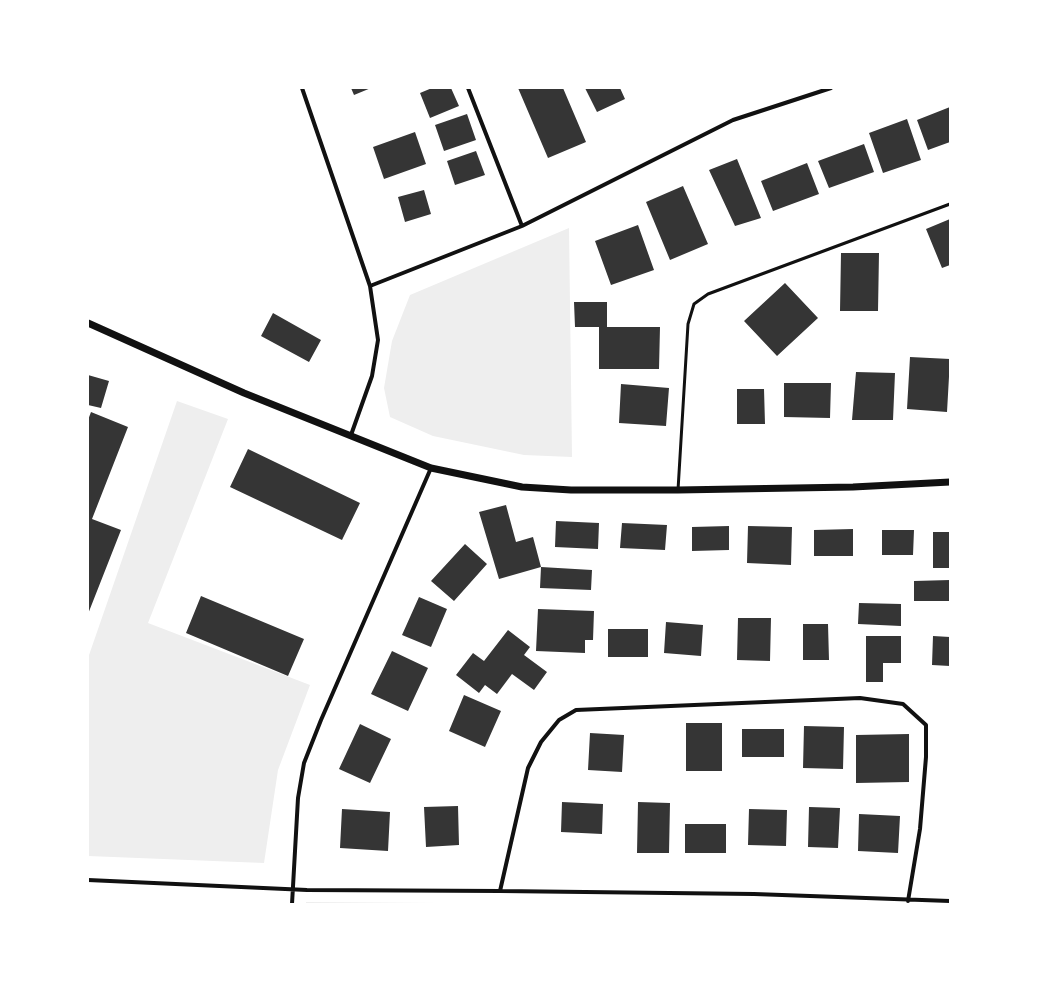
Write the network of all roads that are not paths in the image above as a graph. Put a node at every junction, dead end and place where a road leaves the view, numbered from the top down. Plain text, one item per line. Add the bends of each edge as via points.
1 (302, 88) edge
2 (468, 88) edge
3 (831, 88) edge
4 (950, 204) edge
5 (522, 226) junction
6 (370, 286) junction
7 (88, 323) edge
8 (351, 435) junction
9 (431, 468) junction
10 (950, 482) edge
11 (678, 490) junction
12 (88, 880) edge
13 (293, 890) junction
14 (500, 891) junction
15 (908, 901) junction
16 (950, 901) edge
17 (292, 904) edge

1 - 6 street
2 - 5 street
3 - 5 street via 733,120
4 - 11 lane via 708,294 694,304 688,324
5 - 6 street
6 - 8 street via 378,340 372,376
7 - 8 street via 244,393
8 - 9 street
9 - 11 street via 522,487 571,490
9 - 13 street via 304,763 298,798
10 - 11 street via 852,487
12 - 13 street
13 - 14 street
13 - 17 street
14 - 15 street via 754,894
14 - 15 street via 528,768 541,742 559,720 576,710 860,698 903,704 926,725 920,829
15 - 16 street

